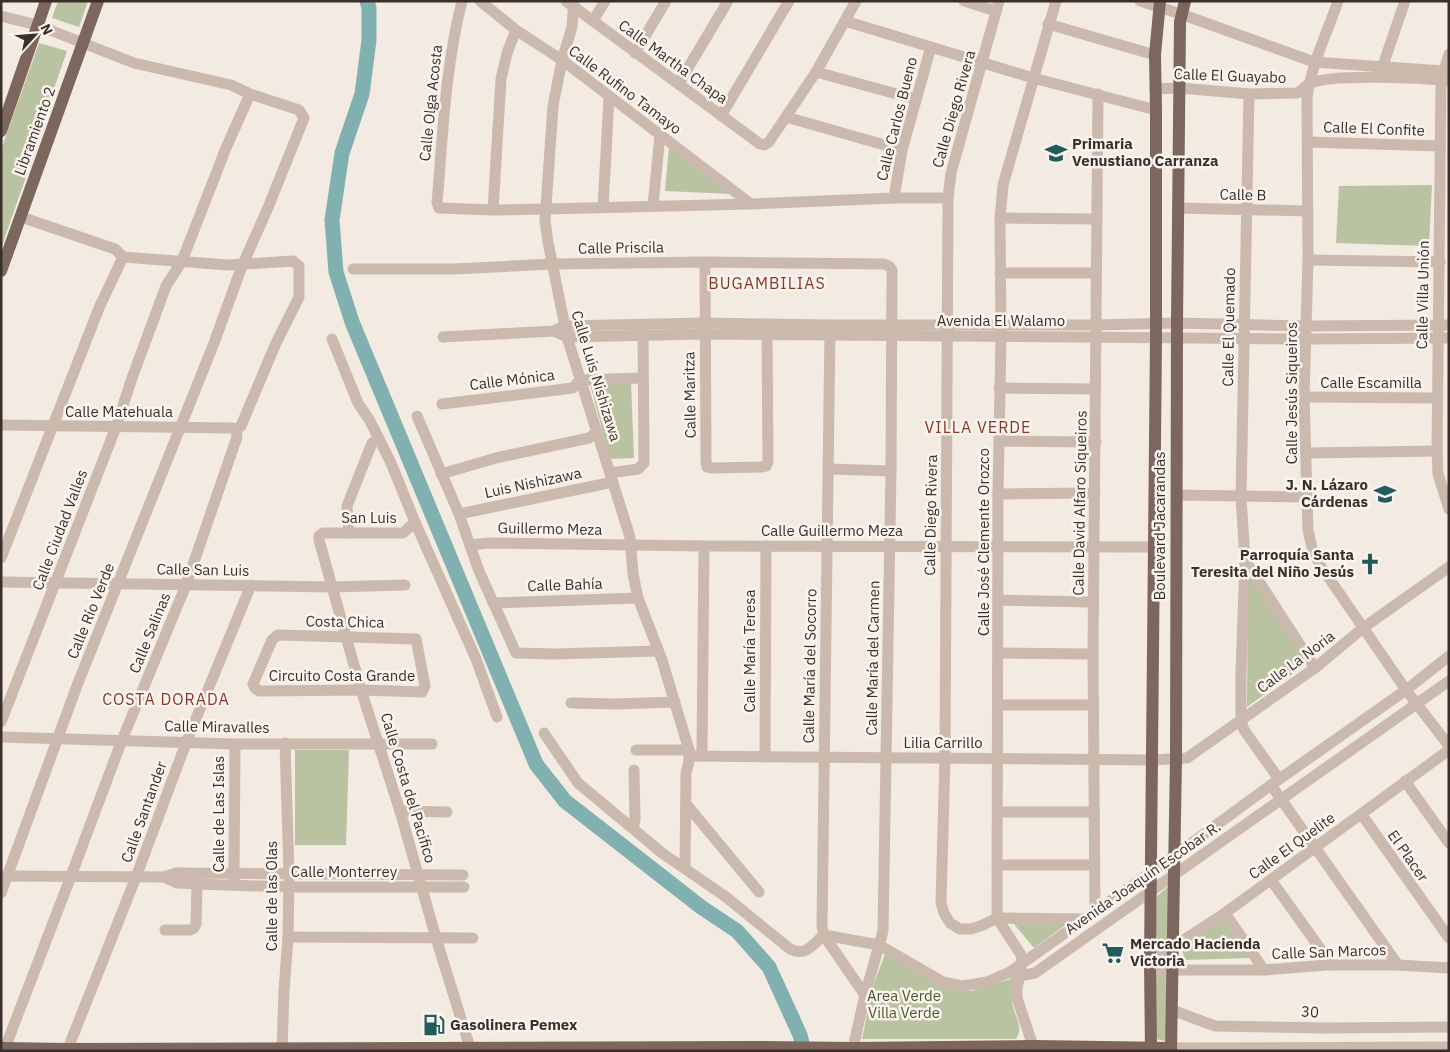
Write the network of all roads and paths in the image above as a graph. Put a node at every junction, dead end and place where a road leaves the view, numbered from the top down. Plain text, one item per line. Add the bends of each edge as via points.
1 (46, 1) edge
2 (98, 1) edge
3 (462, 1) edge
4 (480, 1) edge
5 (605, 1) edge
6 (666, 1) edge
7 (728, 1) edge
8 (789, 1) edge
9 (856, 1) edge
10 (964, 1) edge
11 (1056, 1) edge
12 (1140, 1) edge
13 (1185, 1) edge
14 (1338, 1) edge
15 (1405, 1) edge
16 (571, 3) edge
17 (1159, 4) edge
18 (998, 6) edge
19 (1181, 14) junction
20 (1, 16) edge
21 (593, 21) junction
22 (845, 21) junction
23 (1048, 24) junction
24 (37, 26) junction
25 (516, 30) junction
26 (83, 45) junction
27 (931, 47) junction
28 (635, 53) junction
29 (1449, 54) edge
30 (1155, 55) junction
31 (562, 60) junction
32 (1314, 62) junction
33 (983, 63) junction
34 (816, 72) junction
35 (1380, 72) junction
36 (1444, 77) edge
37 (1033, 78) junction
38 (679, 84) junction
39 (1309, 84) junction
40 (1180, 88) junction
41 (1155, 89) junction
42 (250, 94) junction
43 (1098, 94) junction
44 (1249, 94) junction
45 (609, 97) junction
46 (915, 99) junction
47 (1156, 110) junction
48 (721, 116) junction
49 (786, 117) junction
50 (1, 131) edge
51 (660, 135) junction
52 (1308, 142) junction
53 (1440, 146) junction
54 (902, 150) junction
55 (895, 198) junction
56 (948, 198) junction
57 (751, 204) junction
58 (652, 206) junction
59 (603, 208) junction
60 (1178, 208) junction
61 (546, 209) junction
62 (493, 210) junction
63 (1248, 210) junction
64 (1308, 211) junction
65 (21, 217) junction
66 (1000, 218) junction
67 (1098, 219) junction
68 (123, 257) junction
69 (1308, 260) junction
70 (182, 261) junction
71 (704, 262) junction
72 (1440, 262) junction
73 (552, 264) junction
74 (242, 266) junction
75 (889, 266) joint
76 (353, 269) dead end
77 (1, 271) edge
78 (1000, 273) junction
79 (1096, 273) junction
80 (1156, 323) junction
81 (1177, 323) junction
82 (1244, 325) junction
83 (1443, 325) edge
84 (1306, 326) junction
85 (704, 328) junction
86 (643, 330) junction
87 (767, 330) junction
88 (830, 330) junction
89 (891, 330) junction
90 (948, 330) junction
91 (1000, 330) junction
92 (1095, 331) junction
93 (562, 332) junction
94 (443, 337) dead end
95 (1177, 337) junction
96 (1156, 338) junction
97 (1243, 338) junction
98 (1306, 338) junction
99 (1443, 338) edge
100 (332, 339) dead end
101 (642, 378) junction
102 (580, 380) junction
103 (1000, 388) junction
104 (1096, 389) junction
105 (1304, 398) junction
106 (1438, 398) junction
107 (442, 404) dead end
108 (417, 416) dead end
109 (1, 426) edge
110 (53, 427) junction
111 (116, 427) junction
112 (180, 428) junction
113 (236, 430) junction
114 (596, 433) junction
115 (379, 438) junction
116 (999, 441) junction
117 (1096, 442) junction
118 (1437, 451) junction
119 (1307, 452) junction
120 (829, 469) junction
121 (891, 471) junction
122 (441, 474) junction
123 (611, 478) junction
124 (1095, 493) junction
125 (998, 494) junction
126 (1176, 495) junction
127 (1241, 497) junction
128 (1307, 497) junction
129 (1449, 509) edge
130 (459, 514) junction
131 (414, 522) junction
132 (349, 533) junction
133 (319, 536) joint
134 (470, 545) junction
135 (826, 545) junction
136 (630, 546) junction
137 (704, 546) junction
138 (766, 546) junction
139 (889, 546) junction
140 (945, 546) junction
141 (998, 547) junction
142 (1094, 547) junction
143 (1154, 547) junction
144 (1, 558) edge
145 (1245, 560) junction
146 (1449, 567) edge
147 (1, 582) edge
148 (56, 582) junction
149 (118, 584) junction
150 (405, 584) dead end
151 (186, 585) junction
152 (251, 585) junction
153 (333, 587) junction
154 (638, 598) junction
155 (998, 600) junction
156 (1093, 602) junction
157 (493, 603) junction
158 (1364, 628) junction
159 (274, 637) joint
160 (347, 638) junction
161 (658, 651) junction
162 (998, 653) junction
163 (1093, 654) junction
164 (1449, 656) edge
165 (1315, 668) junction
166 (1449, 681) edge
167 (361, 690) junction
168 (425, 690) joint
169 (1406, 690) junction
170 (675, 702) junction
171 (572, 703) dead end
172 (998, 705) junction
173 (1093, 705) junction
174 (1417, 705) junction
175 (497, 717) dead end
176 (1241, 721) junction
177 (1, 722) edge
178 (544, 733) dead end
179 (1, 738) edge
180 (58, 739) junction
181 (122, 740) junction
182 (186, 743) junction
183 (286, 743) junction
184 (378, 743) junction
185 (235, 744) junction
186 (432, 744) dead end
187 (1449, 748) edge
188 (636, 750) dead end
189 (689, 753) junction
190 (704, 756) junction
191 (764, 757) junction
192 (945, 757) junction
193 (824, 758) junction
194 (887, 758) junction
195 (998, 758) junction
196 (1094, 759) junction
197 (1176, 759) junction
198 (1153, 760) junction
199 (634, 770) dead end
200 (1275, 782) junction
201 (1405, 782) junction
202 (1281, 798) junction
203 (686, 804) junction
204 (400, 811) junction
205 (447, 812) dead end
206 (998, 812) junction
207 (1093, 812) junction
208 (1362, 815) junction
209 (633, 828) junction
210 (1449, 843) edge
211 (1316, 847) junction
212 (1174, 856) junction
213 (997, 865) junction
214 (1094, 866) junction
215 (685, 868) junction
216 (1151, 872) junction
217 (289, 874) junction
218 (418, 874) junction
219 (463, 875) dead end
220 (4, 876) edge
221 (71, 876) junction
222 (1173, 876) junction
223 (136, 877) junction
224 (164, 877) junction
225 (234, 879) junction
226 (1271, 880) junction
227 (197, 884) junction
228 (289, 887) junction
229 (464, 887) dead end
230 (422, 888) junction
231 (759, 892) dead end
232 (1151, 892) junction
233 (1, 893) edge
234 (1225, 913) junction
235 (1090, 916) junction
236 (997, 918) junction
237 (165, 930) dead end
238 (824, 935) junction
239 (288, 937) junction
240 (436, 938) junction
241 (474, 938) dead end
242 (1449, 938) edge
243 (879, 946) junction
244 (1174, 946) junction
245 (1022, 963) junction
246 (1332, 965) junction
247 (1398, 965) junction
248 (1150, 967) junction
249 (1448, 967) edge
250 (1172, 970) junction
251 (1264, 970) junction
252 (1015, 974) junction
253 (865, 995) junction
254 (1172, 1010) junction
255 (1449, 1026) edge
256 (1033, 1046) junction
257 (1449, 1047) edge
258 (3, 1048) edge
259 (853, 1048) junction
260 (282, 1049) junction
261 (759, 1049) edge
262 (1171, 1049) edge
263 (67, 1050) edge
264 (471, 1050) edge
265 (1151, 1050) edge

1 - 24 main road
2 - 26 main road, Libramiento 2
3 - 62 street, Calle Olga Acosta via 452,41 445,94 437,203 439,208
4 - 25 street, Calle Rufino Tamayo
5 - 21 street
6 - 28 street
7 - 38 street
8 - 48 street
9 - 22 street
10 - 18 street
11 - 23 street, Calle José Clemente Orozco
12 - 17 street
13 - 19 main road, Boulevard Jacarandas
14 - 32 street, Calle Jesús Siqueiros
15 - 35 street
16 - 21 street, Calle Martha Chapa
16 - 31 street, Calle Luis Nishizawa via 572,27
17 - 19 street
17 - 30 main road, Boulevard Jacarandas
18 - 33 street, Calle Diego Rivera
19 - 32 street
19 - 40 main road, Boulevard Jacarandas
20 - 24 street
21 - 28 street, Calle Martha Chapa
22 - 27 street
22 - 34 street
23 - 30 street
23 - 37 street, Calle José Clemente Orozco
24 - 26 street
24 - 50 main road
25 - 31 street, Calle Rufino Tamayo
25 - 62 street via 506,52 501,79
26 - 42 street via 134,63 231,84
26 - 65 main road, Libramiento 2
27 - 33 street
27 - 46 street, Calle Carlos Bueno
28 - 38 street, Calle Martha Chapa
29 - 36 street, Calle Villa Unión
30 - 41 main road, Boulevard Jacarandas
31 - 45 street, Calle Rufino Tamayo
31 - 61 street, Calle Luis Nishizawa via 554,106
32 - 35 street
32 - 39 street, Calle Jesús Siqueiros
33 - 37 street
33 - 56 street, Calle Diego Rivera via 951,173
34 - 46 street
34 - 49 street
35 - 36 street, Calle El Guayabo
35 - 39 street, Calle El Guayabo
36 - 53 street, Calle Villa Unión
37 - 43 street
37 - 66 street, Calle José Clemente Orozco via 1004,185
38 - 48 street, Calle Martha Chapa
39 - 44 street, Calle El Guayabo via 1297,93
39 - 52 street, Calle Jesús Siqueiros
40 - 41 street, Calle El Guayabo
40 - 44 street, Calle El Guayabo
40 - 60 main road, Boulevard Jacarandas
41 - 47 main road, Boulevard Jacarandas
42 - 70 street, Calle Ciudad Valles
42 - 74 street, Calle Río Verde via 299,110 304,118
43 - 47 street
43 - 67 street, Calle David Alfaro Siqueiros
44 - 63 street, Calle El Quemado
45 - 51 street, Calle Rufino Tamayo
45 - 59 street
46 - 54 street, Calle Carlos Bueno
47 - 80 main road, Boulevard Jacarandas
48 - 49 street, Calle Martha Chapa via 764,145
49 - 54 street
51 - 57 street, Calle Rufino Tamayo
51 - 58 street
52 - 53 street, Calle El Confite
52 - 64 street, Calle Jesús Siqueiros
53 - 72 street, Calle Villa Unión
54 - 55 street, Calle Carlos Bueno
55 - 56 street
55 - 57 street
56 - 90 street, Calle Diego Rivera
57 - 58 street
58 - 59 street
59 - 61 street
60 - 63 street, Calle B
60 - 81 main road, Boulevard Jacarandas
61 - 62 street
61 - 73 street, Calle Luis Nishizawa
63 - 64 street, Calle B
63 - 82 street, Calle El Quemado
64 - 69 street, Calle Jesús Siqueiros
65 - 68 street via 115,249
65 - 77 main road, Libramiento 2
66 - 67 street
66 - 78 street, Calle José Clemente Orozco
67 - 79 street, Calle David Alfaro Siqueiros
68 - 70 street
68 - 110 street
69 - 72 street
69 - 84 street, Calle Jesús Siqueiros
70 - 74 street
70 - 111 street, Calle Ciudad Valles via 166,286
71 - 73 street, Calle Priscila
71 - 75 street, Calle Priscila
71 - 85 street, Calle Maritza
72 - 83 street, Calle Villa Unión
73 - 76 street, Calle Priscila via 454,269
73 - 93 street, Calle Luis Nishizawa
74 - 112 street, Calle Río Verde
74 - 113 street, Calle Salinas via 292,261 299,266 299,297 242,426
75 - 89 street, Calle María del Carmen via 892,270
78 - 79 street
78 - 91 street, Calle José Clemente Orozco
79 - 92 street, Calle David Alfaro Siqueiros
80 - 81 street, Avenida El Walamo
80 - 92 street, Avenida El Walamo
80 - 96 main road, Boulevard Jacarandas
81 - 82 street, Avenida El Walamo
81 - 95 main road, Boulevard Jacarandas
82 - 84 street, Avenida El Walamo
82 - 97 street, Calle El Quemado
83 - 84 street, Avenida El Walamo
83 - 99 street, Calle Villa Unión
84 - 98 street, Calle Jesús Siqueiros
85 - 86 street, Avenida El Walamo
85 - 87 street, Avenida El Walamo
85 - 87 street, Calle Maritza via 706,462 711,468 766,466 768,462
86 - 93 street, Avenida El Walamo
86 - 101 street, Luis Nishizawa
87 - 88 street, Avenida El Walamo
88 - 89 street, Avenida El Walamo
88 - 120 street, Calle María del Socorro
89 - 90 street, Avenida El Walamo
89 - 121 street, Calle María del Carmen
90 - 91 street, Avenida El Walamo
90 - 140 street, Calle Diego Rivera
91 - 92 street, Avenida El Walamo
91 - 103 street, Calle José Clemente Orozco
92 - 96 street, Avenida El Walamo
92 - 104 street, Calle David Alfaro Siqueiros
93 - 94 street, Avenida El Walamo
93 - 102 street, Calle Luis Nishizawa
95 - 96 street, Avenida El Walamo
95 - 97 street, Avenida El Walamo
95 - 126 main road, Boulevard Jacarandas
96 - 143 main road, Boulevard Jacarandas
97 - 98 street, Avenida El Walamo
97 - 127 street, Calle El Quemado
98 - 99 street, Avenida El Walamo
98 - 105 street, Calle Jesús Siqueiros
99 - 106 street, Calle Villa Unión
100 - 115 street via 358,403
101 - 102 street, Calle Mónica
101 - 123 street, Luis Nishizawa via 644,463 638,469
102 - 107 street, Calle Mónica via 572,388
102 - 114 street, Calle Luis Nishizawa
103 - 104 street
103 - 116 street, Calle José Clemente Orozco
104 - 117 street, Calle David Alfaro Siqueiros
105 - 106 street, Calle Escamilla
105 - 119 street, Calle Jesús Siqueiros
106 - 118 street, Calle Villa Unión
108 - 122 street
109 - 110 street, Calle Matehuala
110 - 111 street, Calle Matehuala
110 - 144 street
111 - 112 street, Calle Matehuala
111 - 148 street, Calle Ciudad Valles
112 - 113 street, Calle Matehuala
112 - 149 street, Calle Río Verde
113 - 151 street, Calle Salinas via 237,437
114 - 122 street via 589,438 496,458
114 - 123 street, Calle Luis Nishizawa
115 - 131 street
115 - 132 street via 372,443 347,506
116 - 117 street
116 - 125 street, Calle José Clemente Orozco
117 - 124 street, Calle David Alfaro Siqueiros
118 - 119 street
118 - 129 street, Calle Villa Unión via 1438,474
119 - 128 street, Calle Jesús Siqueiros
120 - 121 street
120 - 135 street, Calle María del Socorro
121 - 139 street, Calle María del Carmen
122 - 130 street
123 - 130 street, Luis Nishizawa
123 - 136 street, Calle Luis Nishizawa
124 - 125 street
124 - 142 street, Calle David Alfaro Siqueiros
125 - 141 street, Calle José Clemente Orozco
126 - 127 street
126 - 197 main road, Boulevard Jacarandas
127 - 128 street
127 - 145 street, Calle El Quemado
128 - 158 street, Calle Jesús Siqueiros via 1312,548 1320,565
130 - 134 street
131 - 132 street, San Luis via 404,533
131 - 175 street via 476,659
132 - 133 street, San Luis via 323,533
133 - 153 street, Calle Costa del Pacifico
134 - 136 street, Guillermo Meza
134 - 157 street
135 - 138 street, Calle Guillermo Meza
135 - 139 street, Calle Guillermo Meza
135 - 193 street, Calle María del Socorro
136 - 137 street, Calle Guillermo Meza
136 - 154 street, Calle Luis Nishizawa
137 - 138 street, Calle Guillermo Meza
137 - 190 street
138 - 191 street, Calle María Teresa
139 - 140 street, Calle Guillermo Meza
139 - 194 street, Calle María del Carmen
140 - 141 street, Calle Guillermo Meza
140 - 192 street, Calle Diego Rivera
141 - 142 street, Calle Guillermo Meza
141 - 155 street, Calle José Clemente Orozco
142 - 143 street, Calle Guillermo Meza
142 - 156 street, Calle David Alfaro Siqueiros
143 - 198 main road, Boulevard Jacarandas
145 - 165 street, Calle El Quemado
145 - 176 street, Calle El Quemado
146 - 158 street, Calle La Noria
147 - 148 street, Calle San Luis
148 - 149 street, Calle San Luis
148 - 177 street, Calle Ciudad Valles
149 - 151 street, Calle San Luis
149 - 180 street, Calle Río Verde
150 - 153 street, Calle San Luis
151 - 152 street, Calle San Luis
151 - 181 street, Calle Salinas
152 - 153 street, Calle San Luis
152 - 182 street, Calle Santander
153 - 160 street, Calle Costa del Pacifico
154 - 157 street, Calle Bahía
154 - 161 street, Calle Luis Nishizawa
155 - 156 street
155 - 162 street, Calle José Clemente Orozco
156 - 163 street, Calle David Alfaro Siqueiros
157 - 161 street via 516,653
158 - 165 street, Calle La Noria
158 - 169 street, Calle Jesús Siqueiros
159 - 160 street, Costa Chica
159 - 167 street, Circuito Costa Grande via 253,684 259,691
160 - 167 street, Calle Costa del Pacifico
160 - 168 street, Costa Chica via 416,639
161 - 170 street, Calle Luis Nishizawa
162 - 163 street
162 - 172 street, Calle José Clemente Orozco
163 - 173 street, Calle David Alfaro Siqueiros
164 - 169 street, Avenida Joaquín Escobar R.
165 - 176 street, Calle La Noria
166 - 174 street, Avenida Joaquín Escobar R.
167 - 168 street, Circuito Costa Grande
167 - 184 street, Calle Costa del Pacifico
169 - 174 street, Calle Jesús Siqueiros
169 - 200 street, Avenida Joaquín Escobar R.
170 - 171 street
170 - 189 street, Calle Luis Nishizawa
172 - 173 street
172 - 195 street, Calle José Clemente Orozco
173 - 196 street, Calle David Alfaro Siqueiros
174 - 187 street, Calle Jesús Siqueiros
174 - 202 street, Avenida Joaquín Escobar R.
176 - 197 street, Calle La Noria via 1187,758
176 - 200 street, Calle El Quemado
178 - 209 street via 578,782
179 - 180 street, Calle Miravalles
180 - 181 street, Calle Miravalles
180 - 220 street, Calle Río Verde
181 - 182 street, Calle Miravalles
181 - 221 street, Calle Salinas
182 - 185 street, Calle Miravalles
182 - 223 street, Calle Santander
183 - 184 street, Calle Miravalles
183 - 185 street, Calle Miravalles
183 - 217 street, Calle de las Olas
184 - 186 street, Calle Miravalles
184 - 204 street, Calle Costa del Pacifico
185 - 225 street, Calle de Las Islas
187 - 201 street, Calle El Quelite
188 - 189 street, Lilia Carrillo
189 - 190 street, Lilia Carrillo
189 - 203 street
190 - 191 street, Lilia Carrillo
191 - 193 street, Lilia Carrillo
192 - 194 street, Lilia Carrillo
192 - 195 street, Lilia Carrillo
192 - 236 street, Calle Diego Rivera via 942,908 950,923 960,929 971,929
193 - 194 street, Lilia Carrillo
193 - 238 street, Calle María del Socorro
194 - 243 street, Calle María del Carmen via 883,932
195 - 196 street, Lilia Carrillo
195 - 206 street, Calle José Clemente Orozco
196 - 198 street, Lilia Carrillo
196 - 207 street, Calle David Alfaro Siqueiros
197 - 198 street, Calle La Noria
197 - 212 main road, Boulevard Jacarandas
198 - 216 main road, Boulevard Jacarandas
199 - 209 street
200 - 202 street
200 - 212 street, Avenida Joaquín Escobar R.
201 - 208 street, Calle El Quelite
201 - 210 street
202 - 211 street
202 - 222 street, Avenida Joaquín Escobar R.
203 - 215 street
203 - 231 street
204 - 205 street
204 - 218 street, Calle Costa del Pacifico
206 - 207 street
206 - 213 street, Calle José Clemente Orozco
207 - 214 street, Calle David Alfaro Siqueiros
208 - 211 street, Calle El Quelite
208 - 242 street, El Placer
209 - 215 street
211 - 226 street, Calle El Quelite
211 - 247 street
212 - 216 street, Avenida Joaquín Escobar R.
212 - 222 main road, Boulevard Jacarandas
213 - 214 street
213 - 236 street, Calle José Clemente Orozco
214 - 235 street, Calle David Alfaro Siqueiros
215 - 238 street via 790,950 803,952
216 - 232 main road, Boulevard Jacarandas
216 - 235 street, Avenida Joaquín Escobar R.
217 - 218 street, Calle Monterrey
217 - 225 street, Calle Monterrey
217 - 228 street, Calle de las Olas
218 - 219 street, Calle Monterrey
218 - 230 street, Calle Costa del Pacifico
220 - 221 street, Calle Monterrey
220 - 233 street, Calle Río Verde
221 - 223 street, Calle Monterrey
221 - 258 street, Calle Salinas
222 - 232 street, Avenida Joaquín Escobar R.
222 - 244 main road, Boulevard Jacarandas
223 - 224 street, Calle Monterrey
223 - 263 street, Calle Santander
224 - 225 street, Calle Monterrey via 176,873
224 - 227 street, Calle Monterrey via 177,883
225 - 227 street, Calle Monterrey
225 - 228 street, Calle Monterrey
226 - 234 street, Calle El Quelite
226 - 246 street
227 - 237 street via 194,928
228 - 230 street, Calle Monterrey
228 - 239 street, Calle de las Olas
229 - 230 street, Calle Monterrey
230 - 240 street, Calle Costa del Pacifico
232 - 248 main road, Boulevard Jacarandas
232 - 252 street, Avenida Joaquín Escobar R. via 1035,973
234 - 244 street, Calle El Quelite
234 - 251 street
235 - 236 street
235 - 245 street, Avenida Joaquín Escobar R.
236 - 245 street via 1021,955
238 - 243 street
238 - 253 street
239 - 240 street
239 - 260 street, Calle de las Olas
240 - 241 street
240 - 264 street, Calle Costa del Pacifico
243 - 252 street via 943,982 962,986
243 - 253 street, Calle María del Carmen
244 - 248 street, Calle El Quelite
244 - 250 main road, Boulevard Jacarandas
245 - 252 street, Avenida Joaquín Escobar R.
246 - 247 street, Calle San Marcos
246 - 251 street, Calle San Marcos
247 - 249 street, Calle San Marcos
248 - 250 street, Calle San Marcos
248 - 265 main road, Boulevard Jacarandas
250 - 251 street, Calle San Marcos
250 - 254 main road, Boulevard Jacarandas
252 - 256 street via 1017,998
253 - 259 street, Calle María del Carmen
254 - 255 street, 30 via 1215,1026
254 - 262 main road, Boulevard Jacarandas
256 - 259 main road
256 - 265 main road
257 - 262 street
258 - 263 main road
259 - 261 main road
260 - 263 main road
260 - 264 main road
261 - 264 main road
262 - 265 main road

